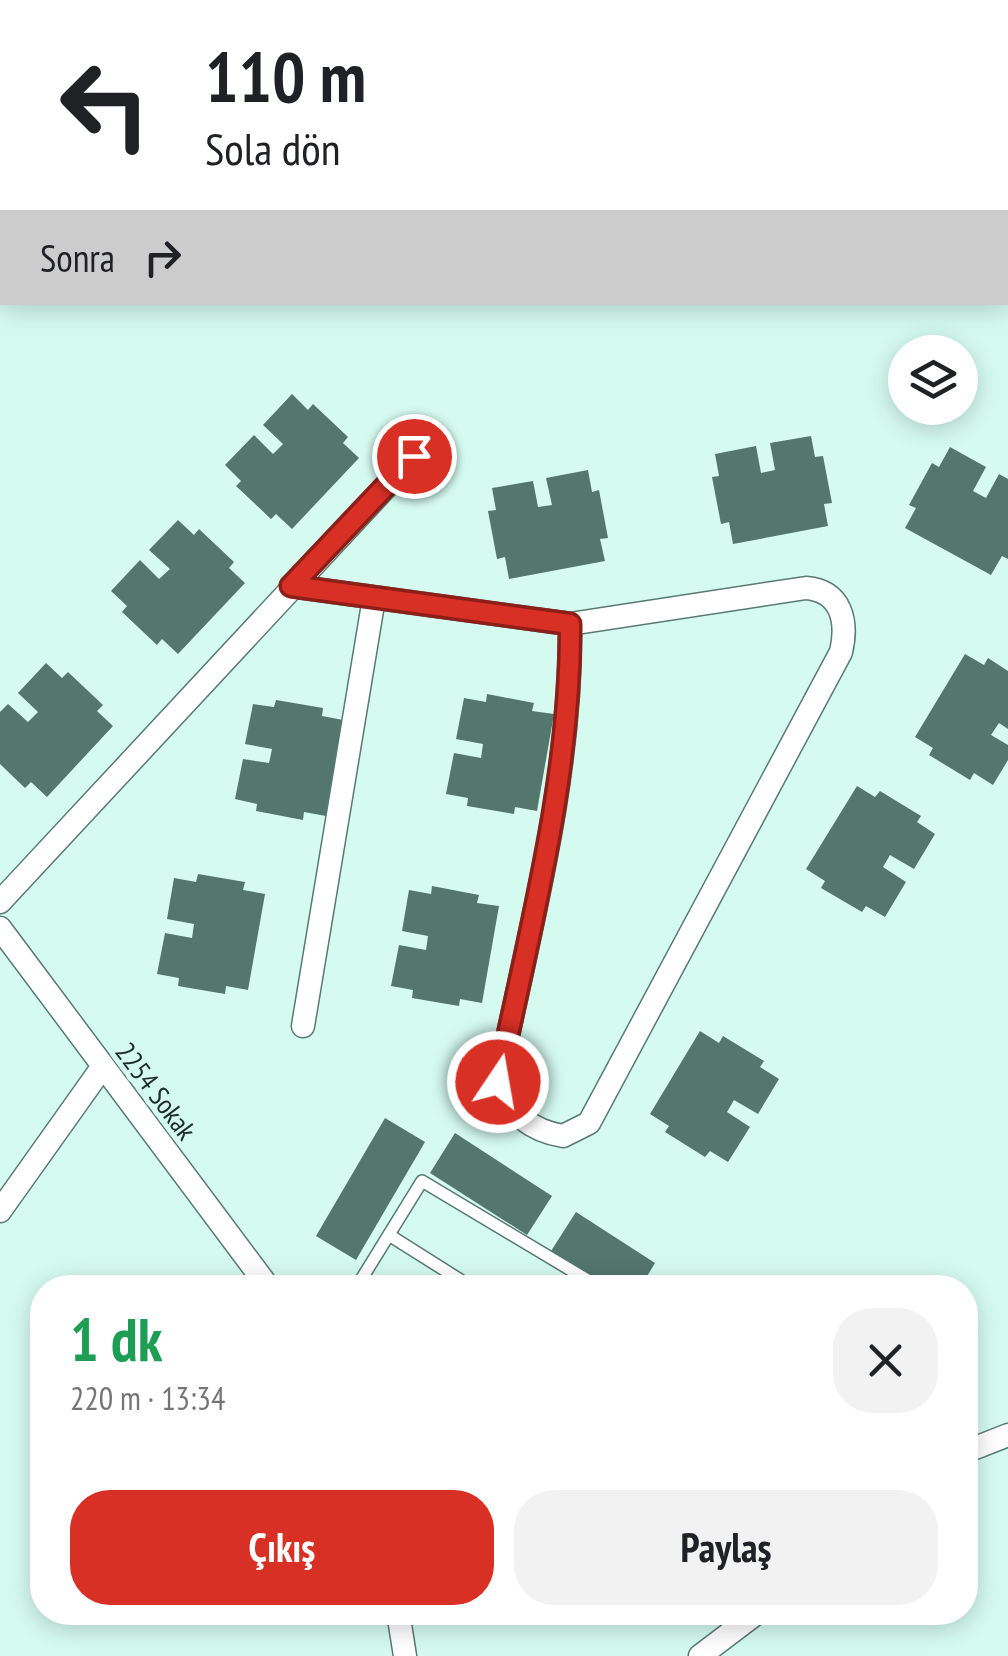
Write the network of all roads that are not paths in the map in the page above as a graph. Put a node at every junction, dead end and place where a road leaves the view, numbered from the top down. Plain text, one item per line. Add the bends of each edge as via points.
1 (414, 456) dead end
2 (291, 586) junction
3 (374, 598) junction
4 (570, 624) junction
5 (0, 902) edge
6 (0, 928) edge
7 (303, 1026) dead end
8 (102, 1069) junction
9 (0, 1210) edge
10 (389, 1235) junction
11 (259, 1275) edge
12 (364, 1275) edge
13 (452, 1275) edge
14 (579, 1275) edge
15 (1008, 1435) edge
16 (978, 1447) edge
17 (400, 1625) edge
18 (741, 1625) edge
19 (405, 1656) edge
20 (700, 1656) edge

1 - 2 street
2 - 3 street
2 - 5 street
3 - 4 street
3 - 7 street
4 - 4 street via 806,588 838,604 845,635 590,1124 563,1136 514,1114 498,1082 559,782
6 - 8 street, 2254 Sokak
8 - 9 street
8 - 11 street, 2254 Sokak
10 - 12 lane
10 - 13 lane
10 - 14 lane via 422,1182
15 - 16 street
17 - 19 street
18 - 20 street

